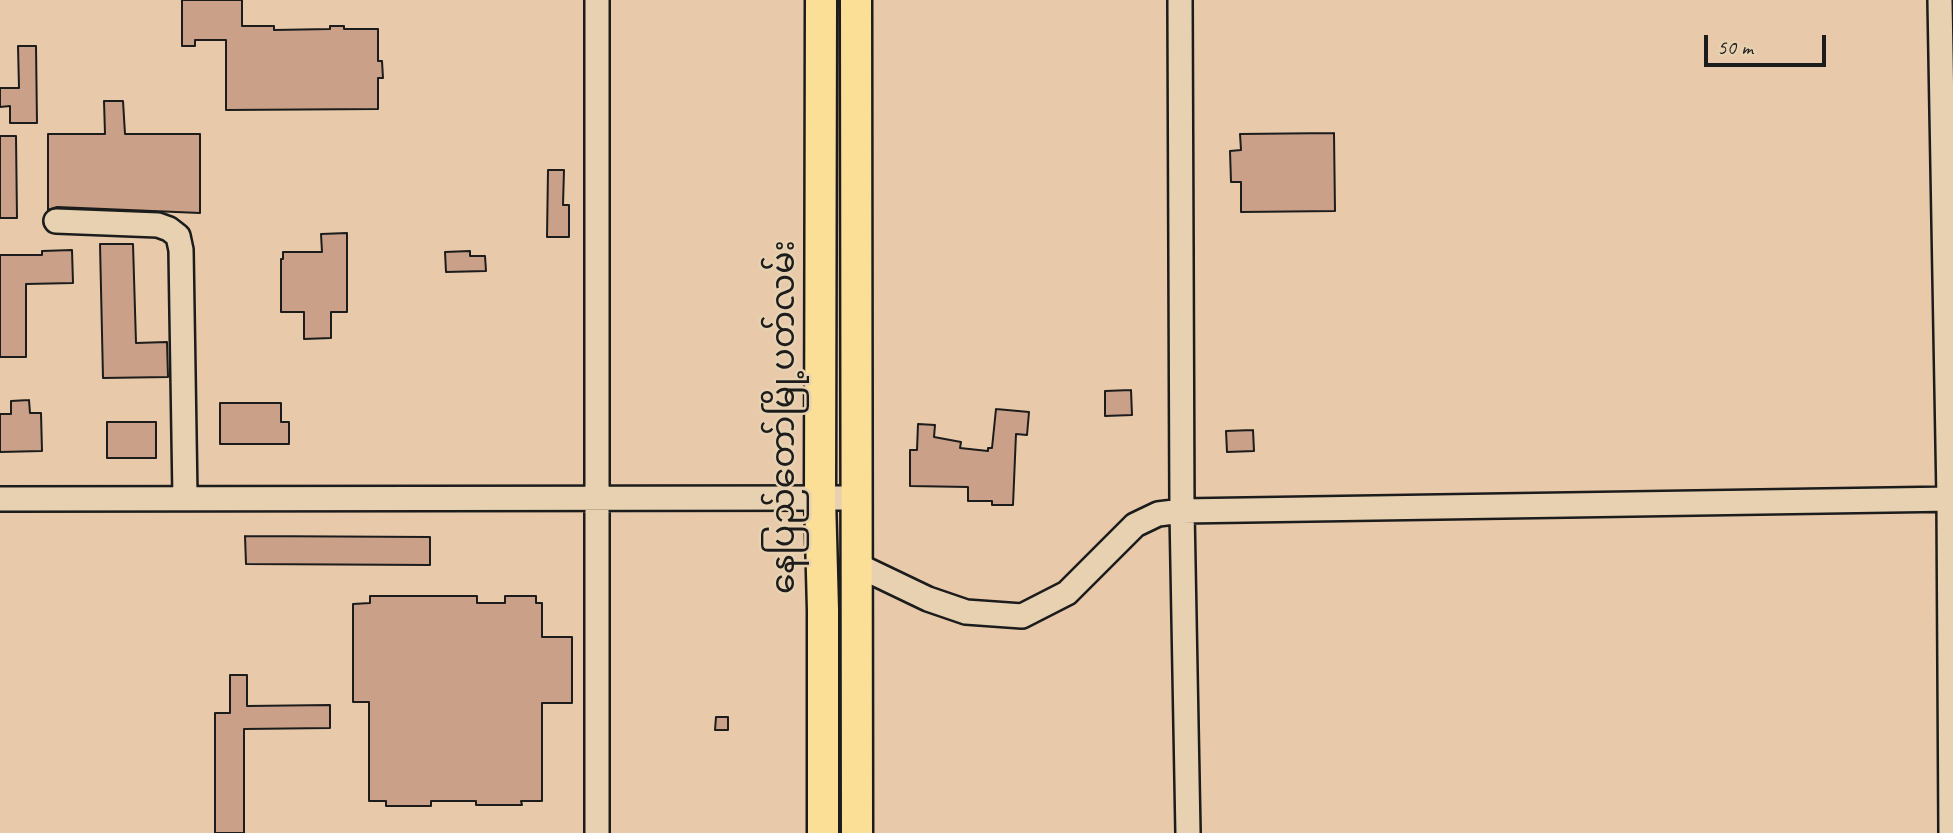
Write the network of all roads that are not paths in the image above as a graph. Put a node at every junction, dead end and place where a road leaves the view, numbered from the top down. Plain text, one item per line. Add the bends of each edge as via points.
1 (597, 0) edge
2 (821, 0) edge
3 (856, 0) edge
4 (1180, 0) edge
5 (1940, 0) edge
6 (56, 221) dead end
7 (185, 497) junction
8 (598, 498) junction
9 (820, 498) junction
10 (855, 498) junction
11 (0, 499) edge
12 (1951, 499) edge
13 (1182, 510) junction
14 (857, 565) junction
15 (597, 833) edge
16 (823, 833) edge
17 (857, 833) edge
18 (1188, 833) edge
19 (1951, 833) edge

1 - 8 street
2 - 9 main road, နေပြည်တော်မြို့ပတ်လမ်း
3 - 10 main road
4 - 13 street
5 - 12 street
6 - 7 street via 158,225 178,236
7 - 8 street
7 - 11 street
8 - 9 street
8 - 15 street
9 - 10 street
9 - 16 main road, နေပြည်တော်မြို့ပတ်လမ်း
10 - 14 main road
12 - 13 street
12 - 19 street
13 - 14 street via 1157,514 1135,525 1067,593 1022,616 966,612
13 - 18 street
14 - 17 main road

